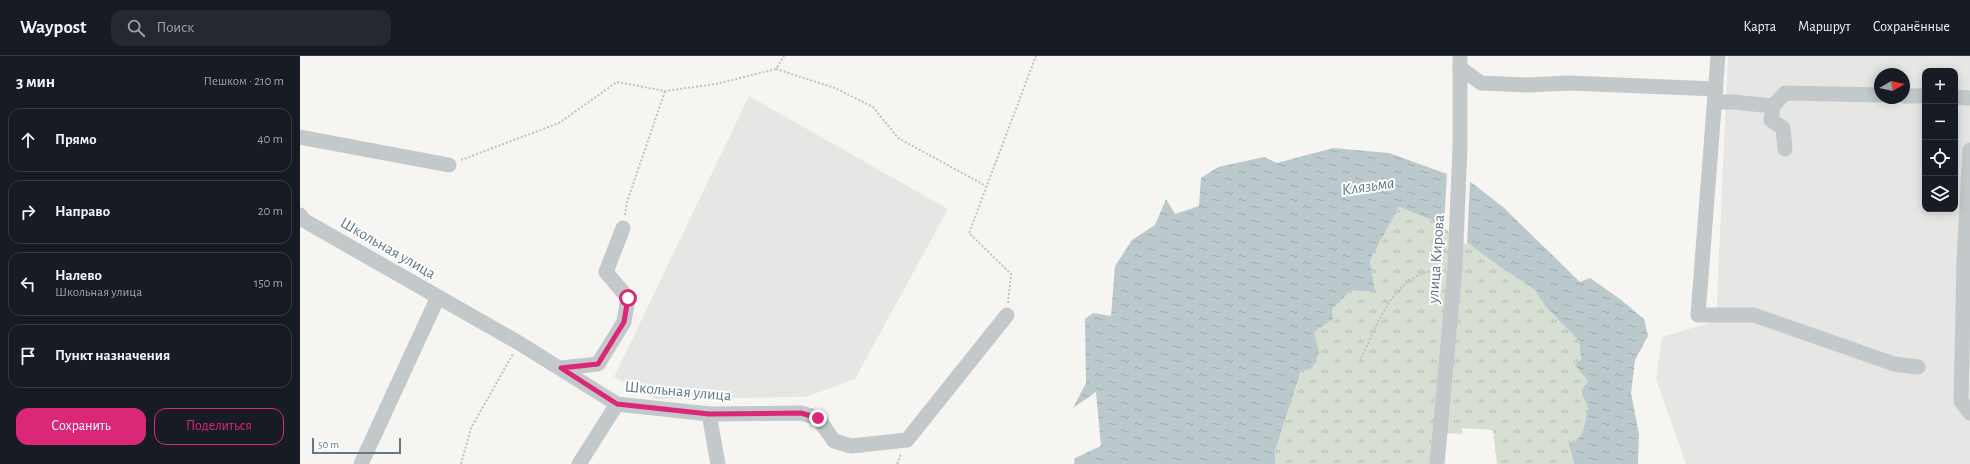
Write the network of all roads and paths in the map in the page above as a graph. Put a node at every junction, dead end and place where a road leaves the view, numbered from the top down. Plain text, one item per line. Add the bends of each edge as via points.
1 (784, 56) edge
2 (1036, 56) edge
3 (1718, 56) edge
4 (1460, 62) edge
5 (776, 69) junction
6 (665, 91) junction
7 (1874, 95) edge
8 (1716, 96) junction
9 (1910, 96) edge
10 (1922, 96) edge
11 (1958, 97) edge
12 (1970, 98) edge
13 (1773, 106) junction
14 (300, 137) edge
15 (1785, 149) dead end
16 (1970, 150) edge
17 (449, 165) joint
18 (986, 186) junction
19 (300, 215) edge
20 (623, 228) joint
21 (1967, 262) edge
22 (1449, 268) junction
23 (438, 297) junction
24 (1007, 315) joint
25 (519, 343) junction
26 (1966, 344) edge
27 (1361, 358) dead end
28 (1918, 367) dead end
29 (561, 368) junction
30 (617, 404) junction
31 (1970, 413) edge
32 (709, 414) junction
33 (361, 464) edge
34 (461, 464) edge
35 (579, 464) edge
36 (718, 464) edge
37 (1437, 464) edge

1 - 5 path
2 - 18 path
3 - 8 street
4 - 8 street via 1481,83 1569,83
4 - 22 street, улица Кирова via 1460,148
5 - 6 path via 716,84
5 - 18 path via 835,88 873,107 898,138
6 - 17 path via 617,82 559,123
6 - 20 path via 627,202
7 - 13 street via 1785,93
8 - 13 street via 1733,102
8 - 28 street via 1698,316 1754,314 1894,364
9 - 10 street
11 - 12 street
13 - 15 street via 1771,120 1783,128
14 - 17 street
16 - 21 street
18 - 24 path via 969,233 1011,274
19 - 23 street, Школьная улица via 305,221
20 - 29 street via 606,272 628,298 624,322 598,364
21 - 26 street
22 - 27 path via 1417,274 1399,288
22 - 37 street, улица Кирова
23 - 25 street, Школьная улица
23 - 33 street
24 - 32 street, Школьная улица via 907,440 851,446 834,441 818,418 801,413
25 - 29 street, Школьная улица
25 - 34 path via 471,428
26 - 31 street via 1961,401
29 - 30 street, Школьная улица
30 - 32 street, Школьная улица
30 - 35 street
32 - 36 street

